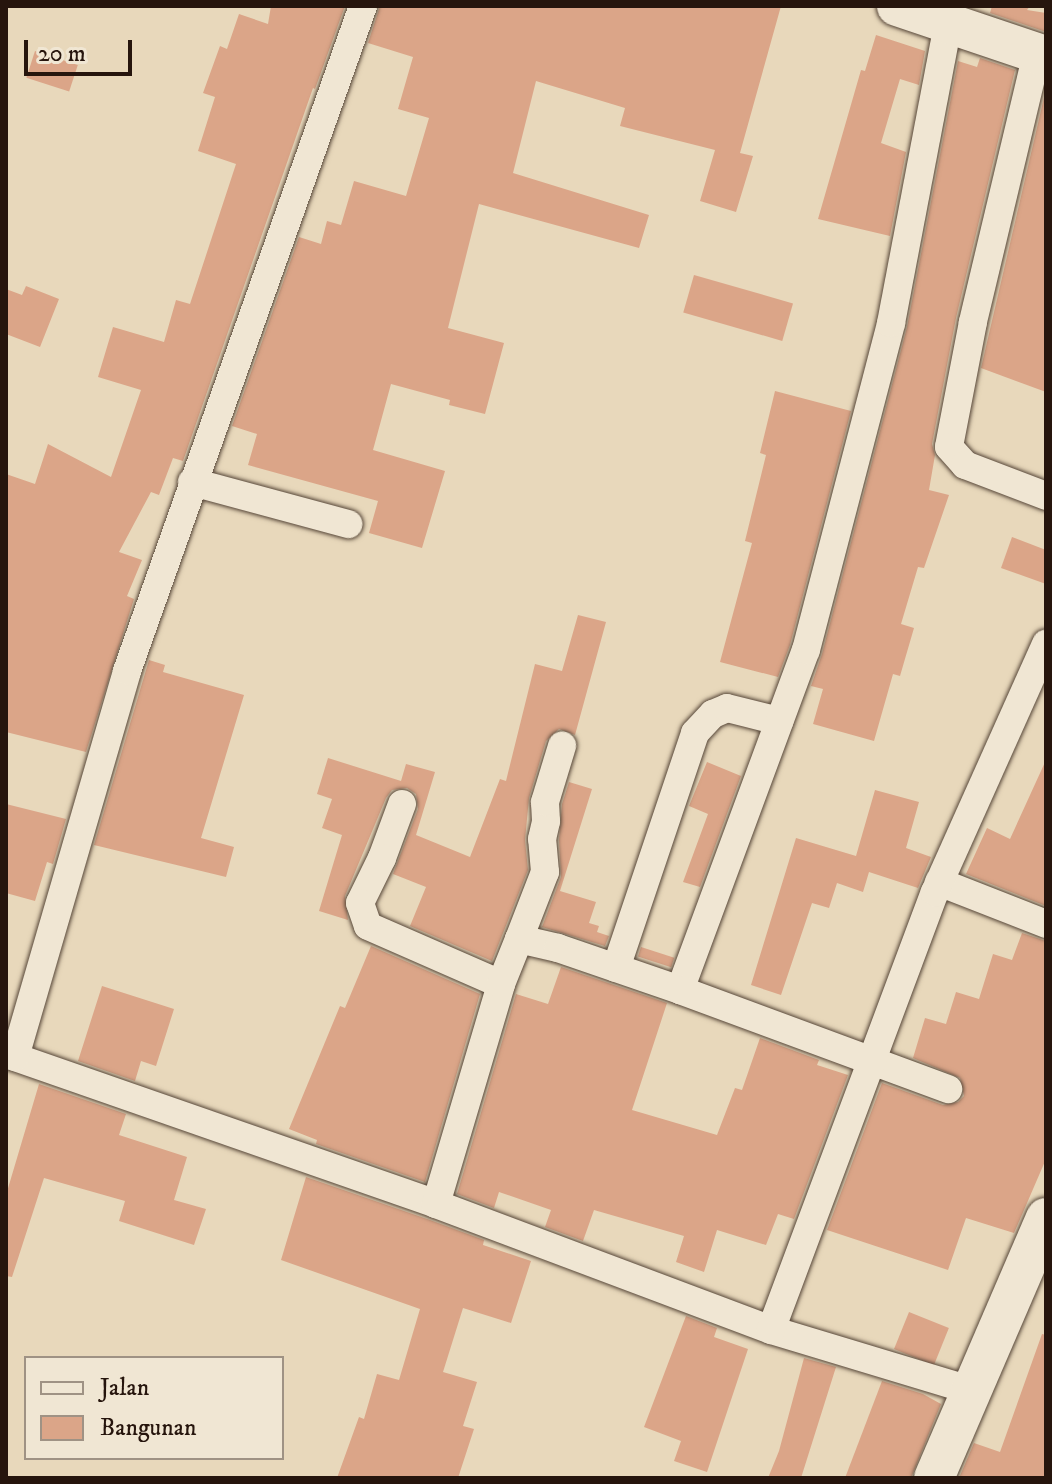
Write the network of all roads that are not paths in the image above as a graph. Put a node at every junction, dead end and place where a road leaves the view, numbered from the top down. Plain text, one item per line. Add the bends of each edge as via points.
1 (363, 6) edge
2 (897, 6) edge
3 (948, 23) junction
4 (1042, 54) edge
5 (192, 482) junction
6 (1046, 496) edge
7 (348, 524) dead end
8 (1046, 644) edge
9 (779, 721) junction
10 (562, 746) dead end
11 (402, 804) dead end
12 (939, 882) junction
13 (1046, 924) edge
14 (519, 939) junction
15 (616, 968) junction
16 (501, 984) junction
17 (680, 990) junction
18 (11, 1056) edge
19 (871, 1062) junction
20 (948, 1089) dead end
21 (436, 1204) junction
22 (1046, 1218) edge
23 (771, 1330) junction
24 (970, 1390) junction
25 (934, 1478) edge

1 - 5 street
2 - 3 street
3 - 4 street
3 - 9 street via 870,412 806,650
4 - 6 street via 973,322 949,447 965,465
5 - 7 street
5 - 18 street via 127,671
8 - 12 street
9 - 15 street via 727,708 695,733
9 - 17 street
10 - 14 street via 545,802 545,872
11 - 16 street via 360,903 368,926
12 - 13 street
12 - 19 street
14 - 15 street
14 - 16 street
15 - 17 street
16 - 21 street
17 - 19 street
18 - 21 street
19 - 20 street
19 - 23 street
21 - 23 street
22 - 24 street
23 - 24 street
24 - 25 street

